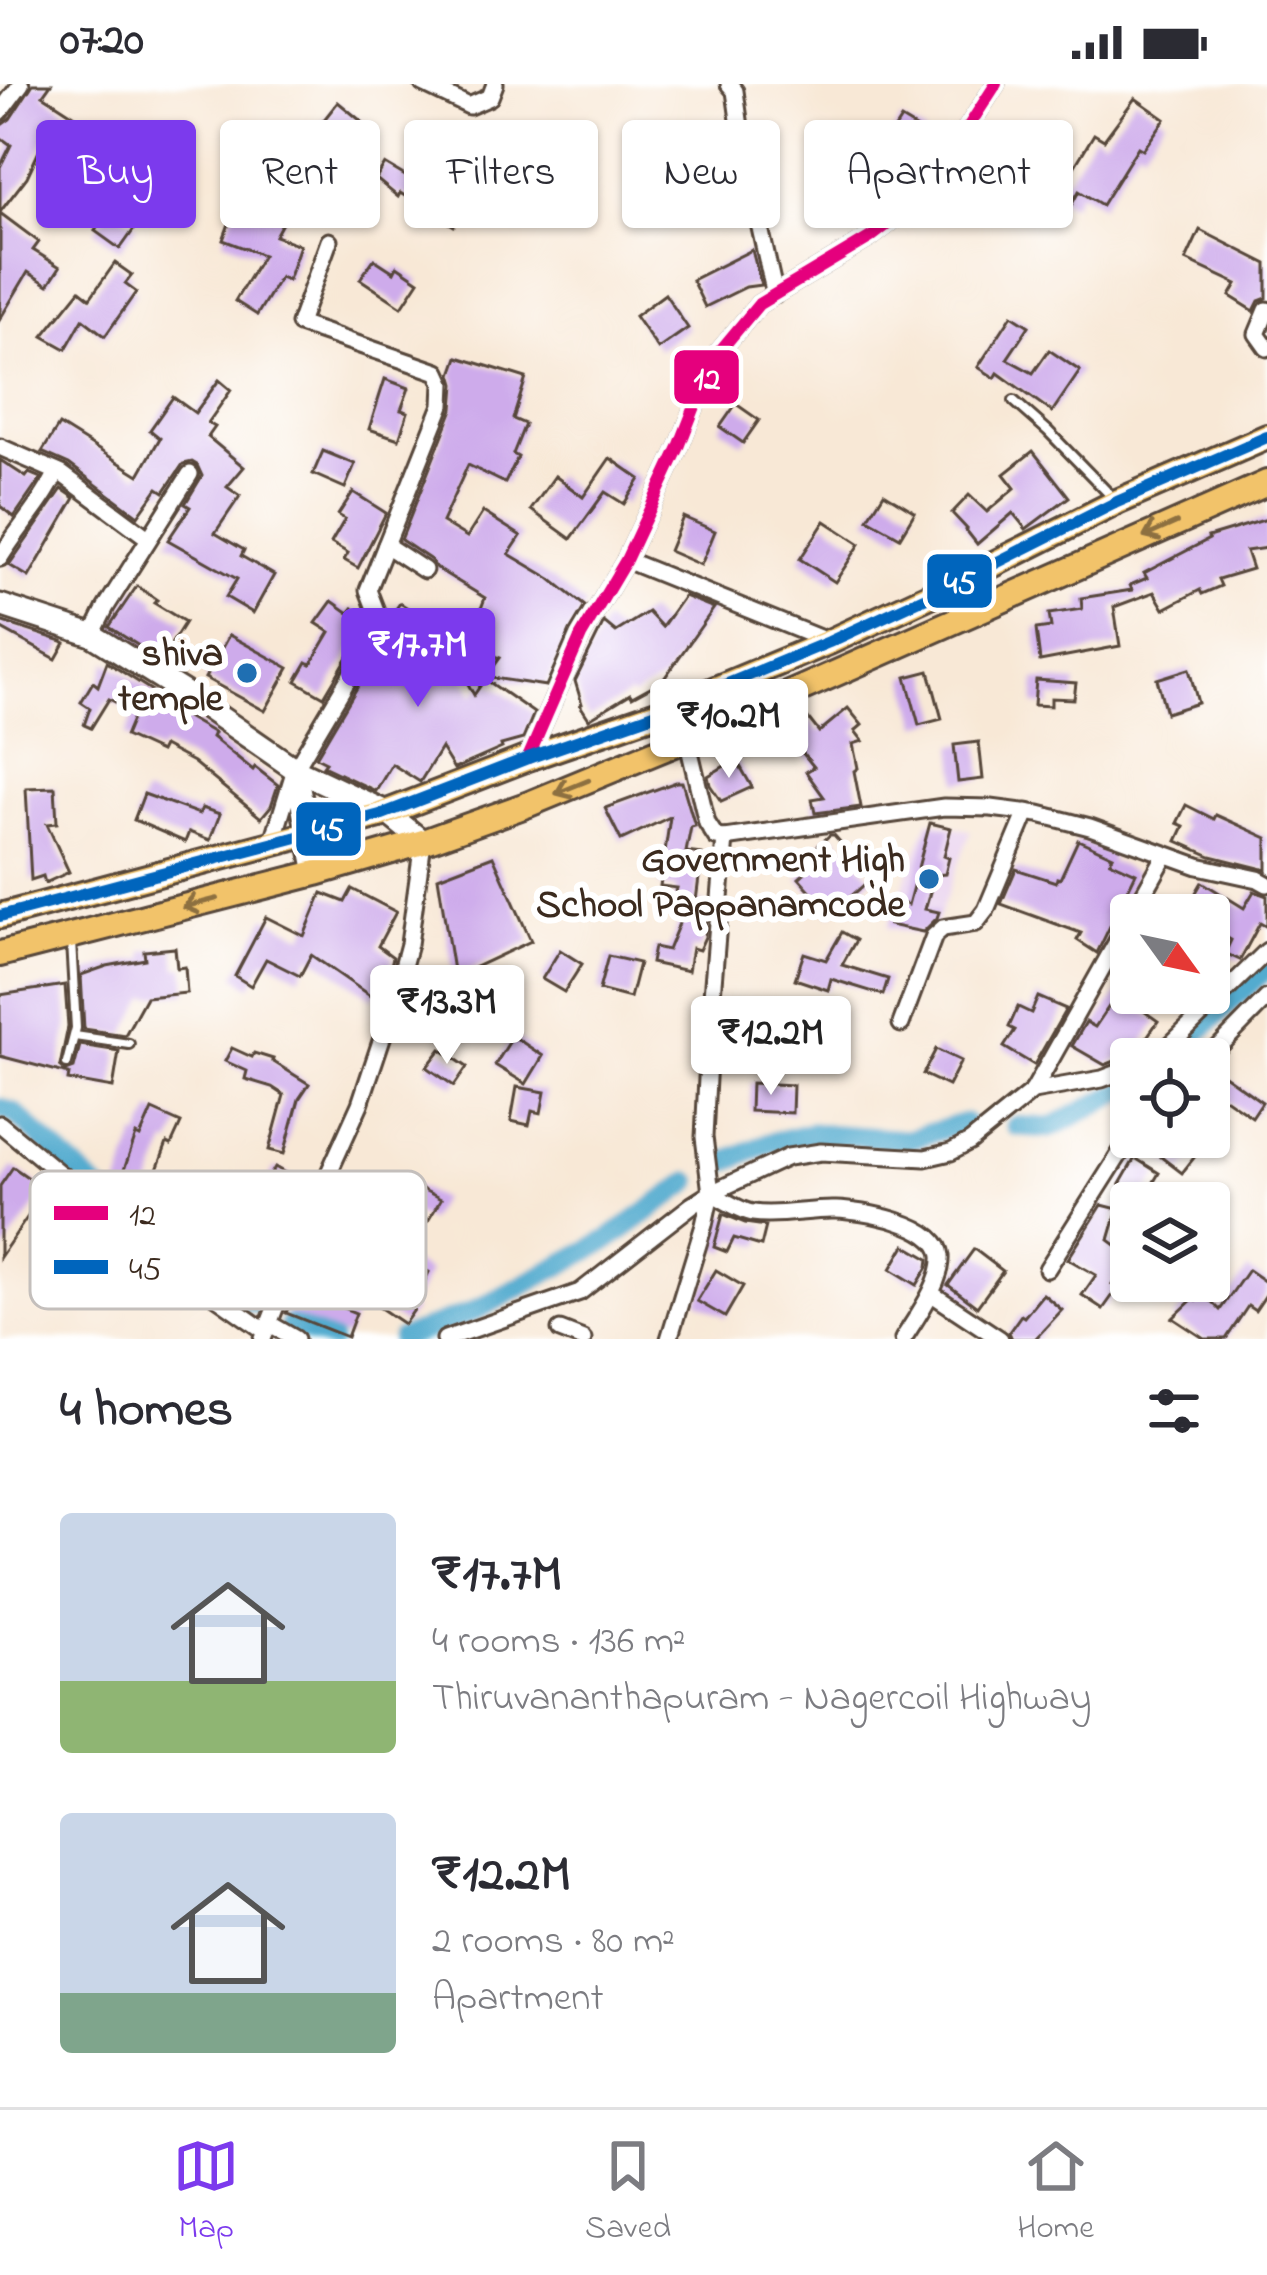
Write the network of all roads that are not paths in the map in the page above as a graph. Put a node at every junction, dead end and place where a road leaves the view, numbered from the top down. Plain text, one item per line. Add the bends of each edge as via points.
1 (21, 84) edge
2 (423, 84) edge
3 (495, 84) edge
4 (729, 84) edge
5 (996, 84) edge
6 (0, 112) edge
7 (329, 241) dead end
8 (775, 295) junction
9 (1267, 310) edge
10 (1267, 348) edge
11 (1014, 401) dead end
12 (1267, 437) edge
13 (0, 447) edge
14 (57, 472) junction
15 (190, 474) dead end
16 (1267, 483) edge
17 (1117, 502) junction
18 (148, 538) junction
19 (386, 544) junction
20 (0, 558) edge
21 (626, 560) junction
22 (424, 570) dead end
23 (0, 605) edge
24 (92, 635) junction
25 (829, 642) junction
26 (687, 740) junction
27 (528, 758) junction
28 (295, 769) junction
29 (386, 812) junction
30 (1027, 812) junction
31 (310, 835) junction
32 (725, 838) junction
33 (423, 842) junction
34 (272, 844) junction
35 (1165, 856) junction
36 (316, 873) junction
37 (1267, 884) edge
38 (0, 916) edge
39 (71, 935) junction
40 (1267, 951) edge
41 (0, 954) edge
42 (1267, 998) edge
43 (902, 1024) dead end
44 (74, 1036) junction
45 (1178, 1038) edge
46 (1228, 1038) edge
47 (129, 1044) dead end
48 (67, 1063) dead end
49 (1110, 1075) edge
50 (1033, 1091) junction
51 (0, 1124) edge
52 (1117, 1158) edge
53 (56, 1171) edge
54 (330, 1171) edge
55 (711, 1193) junction
56 (1047, 1269) dead end
57 (932, 1294) junction
58 (234, 1309) edge
59 (560, 1330) dead end
60 (266, 1331) edge
61 (296, 1339) edge
62 (445, 1339) edge
63 (583, 1339) edge
64 (669, 1339) edge
65 (903, 1339) edge
66 (1000, 1339) edge

1 - 6 street
2 - 3 street via 469,106 490,97
4 - 8 street
5 - 8 street via 923,197
7 - 19 street via 298,324 437,372 443,383 442,405
8 - 21 street via 714,358
9 - 10 street via 1257,334
11 - 17 lane
12 - 17 main road
13 - 14 street
14 - 18 street
14 - 20 street
15 - 18 street
16 -> 26 main road
17 - 25 main road
18 - 24 street
19 - 22 street
19 - 28 street via 368,590 381,624
21 - 25 street
21 - 27 street via 581,636
23 - 24 street
24 - 28 street
25 - 27 main road
26 - 32 street via 707,823
26 -> 33 main road
27 - 29 main road
28 - 29 street
28 - 31 street
28 - 34 street
29 - 31 main road
29 - 33 street
30 - 32 street via 944,807
30 - 35 street
30 - 43 street via 986,910 976,923 934,936
31 - 34 main road
31 - 36 street
32 - 55 street via 704,1137
33 - 36 main road
33 - 54 street via 410,944 391,1011
34 - 38 main road
35 - 37 street
35 - 50 street
36 -> 39 main road
39 - 41 main road
39 - 44 lane
40 - 45 street
42 - 46 street
44 - 47 lane
44 - 48 lane
49 - 50 street
50 - 55 street via 951,1152 788,1157
51 - 53 street
52 - 56 street
55 - 57 street via 751,1213 838,1210 904,1221 941,1256
55 - 62 street via 580,1292
55 - 64 street
57 - 65 street
57 - 66 street
58 - 60 street
59 - 63 street
60 - 61 street

